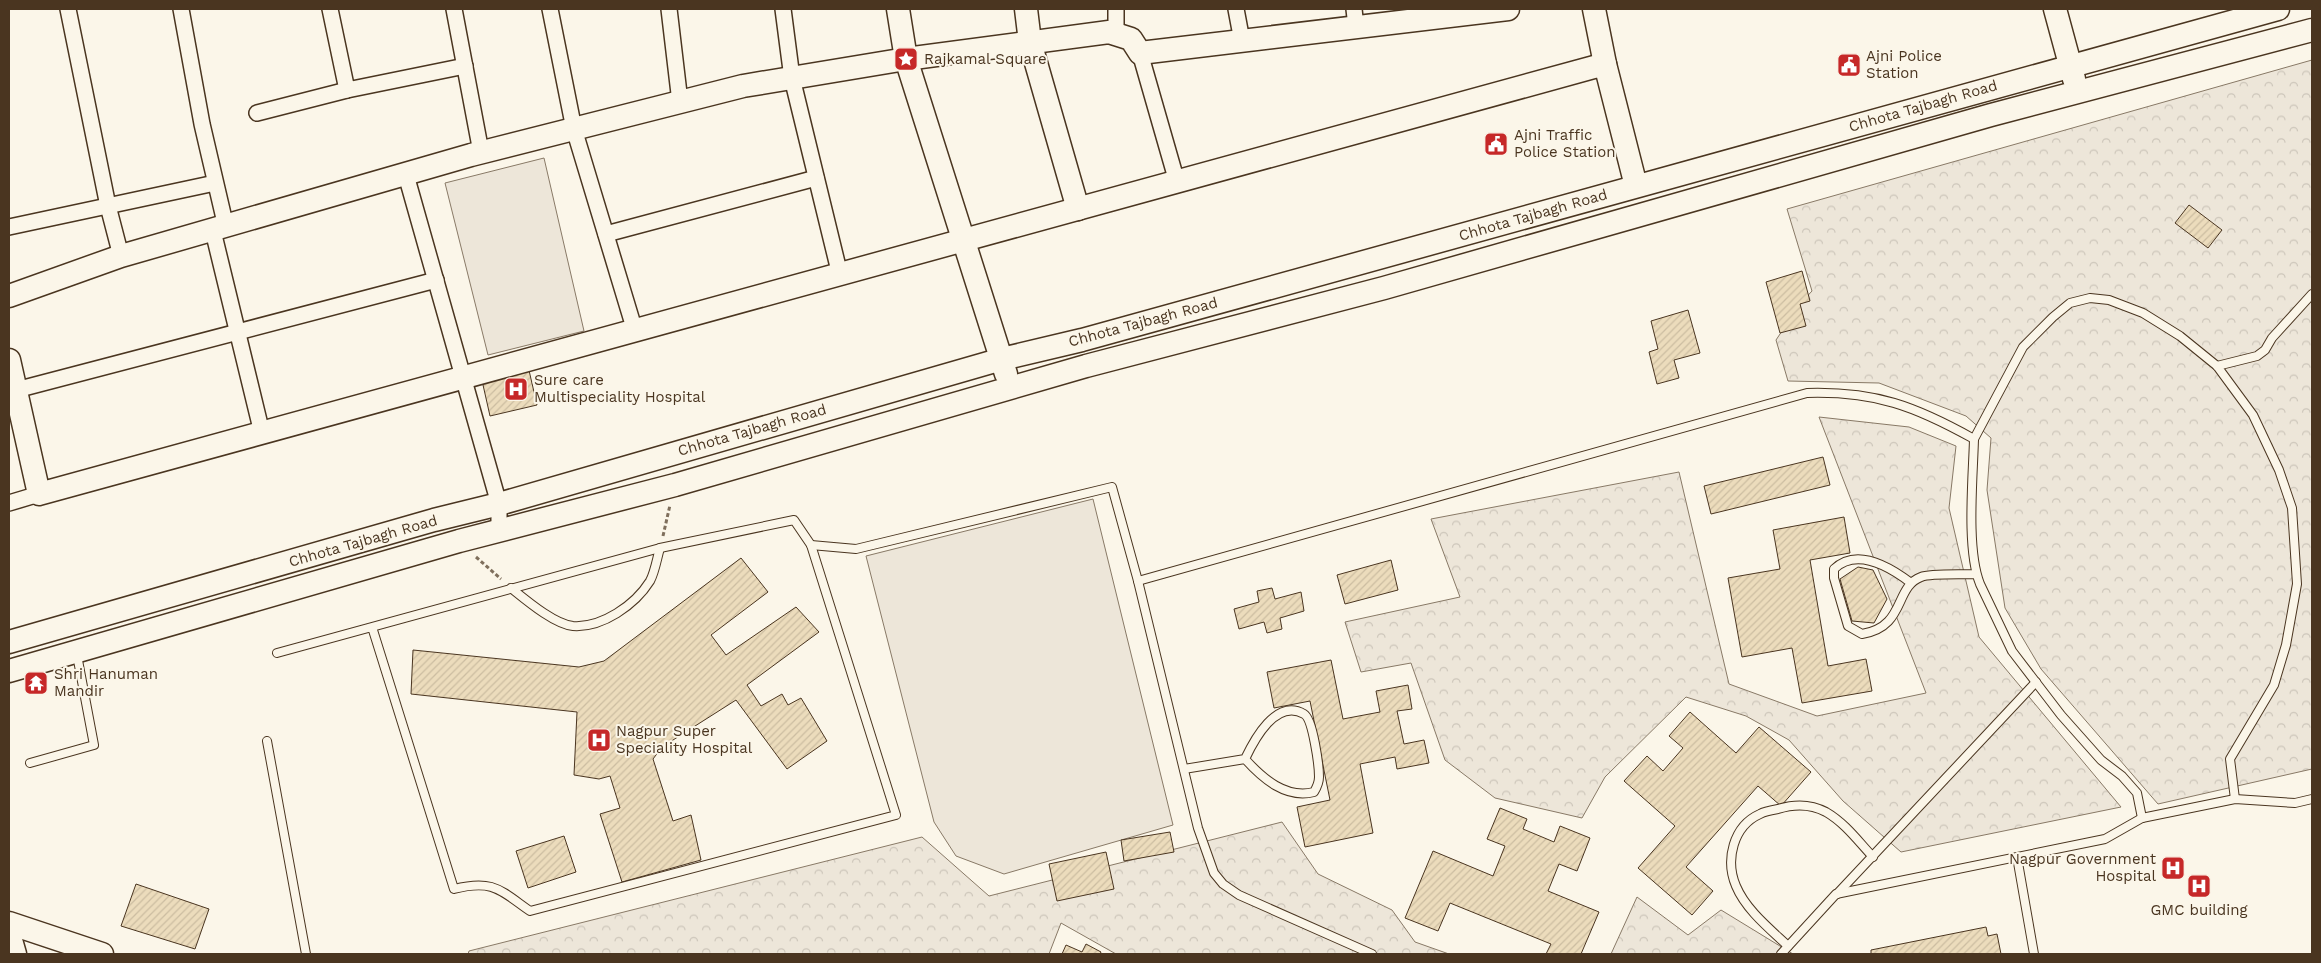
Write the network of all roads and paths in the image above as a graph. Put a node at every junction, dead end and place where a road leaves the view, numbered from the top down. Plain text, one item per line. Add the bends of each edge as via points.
1 (68, 9) edge
2 (181, 9) edge
3 (330, 9) edge
4 (454, 9) edge
5 (550, 9) edge
6 (669, 9) edge
7 (783, 9) edge
8 (898, 9) edge
9 (1026, 9) edge
10 (1116, 9) edge
11 (1236, 9) edge
12 (1508, 9) edge
13 (1594, 9) edge
14 (2055, 9) edge
15 (2278, 9) edge
16 (1485, 10) edge
17 (1355, 18) edge
18 (2312, 30) edge
19 (1116, 33) junction
20 (1242, 41) junction
21 (1030, 42) junction
22 (1140, 53) junction
23 (906, 59) junction
24 (1605, 64) junction
25 (465, 66) junction
26 (2069, 66) junction
27 (792, 78) junction
28 (347, 90) junction
29 (2078, 91) junction
30 (680, 102) junction
31 (257, 113) dead end
32 (574, 129) junction
33 (481, 152) junction
34 (406, 175) junction
35 (816, 178) junction
36 (1177, 182) junction
37 (215, 183) junction
38 (1636, 186) junction
39 (108, 206) junction
40 (1078, 209) junction
41 (9, 227) edge
42 (220, 229) junction
43 (606, 234) junction
44 (964, 240) junction
45 (121, 256) junction
46 (840, 275) junction
47 (436, 280) junction
48 (2312, 294) edge
49 (9, 296) edge
50 (237, 331) junction
51 (635, 331) junction
52 (1002, 359) junction
53 (9, 360) edge
54 (2217, 366) junction
55 (463, 378) junction
56 (1010, 388) junction
57 (16, 390) junction
58 (262, 433) junction
59 (1974, 439) junction
60 (675, 485) junction
61 (39, 494) junction
62 (9, 503) edge
63 (499, 504) junction
64 (499, 532) junction
65 (459, 541) junction
66 (812, 545) junction
67 (660, 548) junction
68 (1976, 574) junction
69 (1138, 581) junction
70 (1911, 583) junction
71 (511, 588) junction
72 (372, 628) junction
73 (9, 642) edge
74 (76, 653) junction
75 (277, 653) dead end
76 (9, 671) edge
77 (2036, 682) junction
78 (267, 741) dead end
79 (1245, 759) junction
80 (30, 763) dead end
81 (1184, 769) junction
82 (2235, 799) junction
83 (2312, 799) edge
84 (2142, 818) junction
85 (1872, 857) junction
86 (2017, 857) junction
87 (1836, 894) junction
88 (9, 922) edge
89 (9, 933) edge
90 (1788, 946) junction
91 (15, 954) edge
92 (102, 954) edge
93 (306, 954) edge
94 (1372, 954) edge
95 (1781, 954) edge
96 (2034, 954) edge

1 - 39 street
2 - 37 street
3 - 28 street
4 - 25 street
5 - 32 street
6 - 30 street
7 - 27 street
8 - 23 main road
9 - 21 main road
10 - 19 street
11 - 20 street
12 - 16 main road
13 - 24 main road
14 - 26 main road
15 - 26 main road, Chhota Tajbagh Road
16 - 17 main road
17 - 20 main road
18 - 29 main road
19 - 21 main road
19 - 22 main road via 1131,39
20 - 22 main road
21 - 23 main road
21 - 40 main road
22 - 36 street
23 - 27 main road
23 - 44 main road
24 - 36 main road
24 - 38 main road
25 - 28 street
25 - 33 street
26 - 29 main road
26 - 38 main road, Chhota Tajbagh Road
27 - 30 main road
27 - 35 street
28 - 31 street
29 - 56 main road via 1439,272
30 - 32 main road
32 - 33 main road
32 - 43 street
33 - 34 main road
34 - 42 main road
34 - 47 street
35 - 43 street
35 - 46 street
36 - 40 main road
37 - 39 street
37 - 42 street
38 - 52 main road, Chhota Tajbagh Road
39 - 41 street
39 - 45 street
40 - 44 main road
42 - 45 main road
42 - 50 street
43 - 51 street
44 - 46 main road
44 - 52 main road
45 - 49 main road
46 - 51 main road
47 - 50 street
47 - 55 street
48 - 54 lane via 2265,350 2257,356
50 - 57 street
50 - 58 street
51 - 55 main road
52 - 56 main road
52 - 63 main road, Chhota Tajbagh Road
53 - 57 main road
54 - 59 lane via 2180,336 2143,313 2109,300 2090,298 2070,303 2023,347
54 - 82 lane via 2253,415 2279,470 2292,508 2297,584 2286,645 2274,685 2230,759
55 - 58 main road
55 - 63 street
56 - 60 main road
57 - 61 main road
58 - 61 main road
59 - 68 lane via 1972,544
59 - 69 lane via 1909,407 1884,399 1839,392 1807,393
60 - 64 main road
60 - 67 path
61 - 62 street
63 - 64 street
63 - 73 main road, Chhota Tajbagh Road via 425,522
64 - 65 main road
65 - 71 path
65 - 74 main road
66 - 67 lane via 794,520
66 - 69 lane via 856,549 1112,487
66 - 72 lane via 896,815 530,912 492,885 473,884 454,889
67 - 71 lane
67 - 71 lane via 651,580 634,600 599,622 572,626 540,611
68 - 70 lane via 1922,576
68 - 77 lane via 2012,651
69 - 81 lane
70 - 70 lane via 1896,614 1880,629 1862,634 1848,626 1834,569 1851,558 1877,562
71 - 72 lane
72 - 75 lane
74 - 76 main road
74 - 80 lane via 94,745
77 - 84 lane via 2101,760 2137,793
77 - 85 lane
78 - 93 lane
79 - 79 lane via 1262,775 1292,794 1314,792 1317,787 1315,743 1308,718 1303,713 1278,715 1268,722
79 - 81 lane
81 - 94 lane via 1198,828 1214,873 1223,884 1239,895
82 - 83 lane via 2295,803
82 - 84 lane
84 - 86 lane via 2105,839
85 - 87 lane
85 - 90 lane via 1844,825 1826,812 1812,807 1797,805 1759,814 1745,826 1735,839 1732,851 1736,885 1744,901
86 - 87 lane
86 - 96 lane
87 - 90 lane
88 - 92 main road
89 - 91 main road
90 - 95 lane

